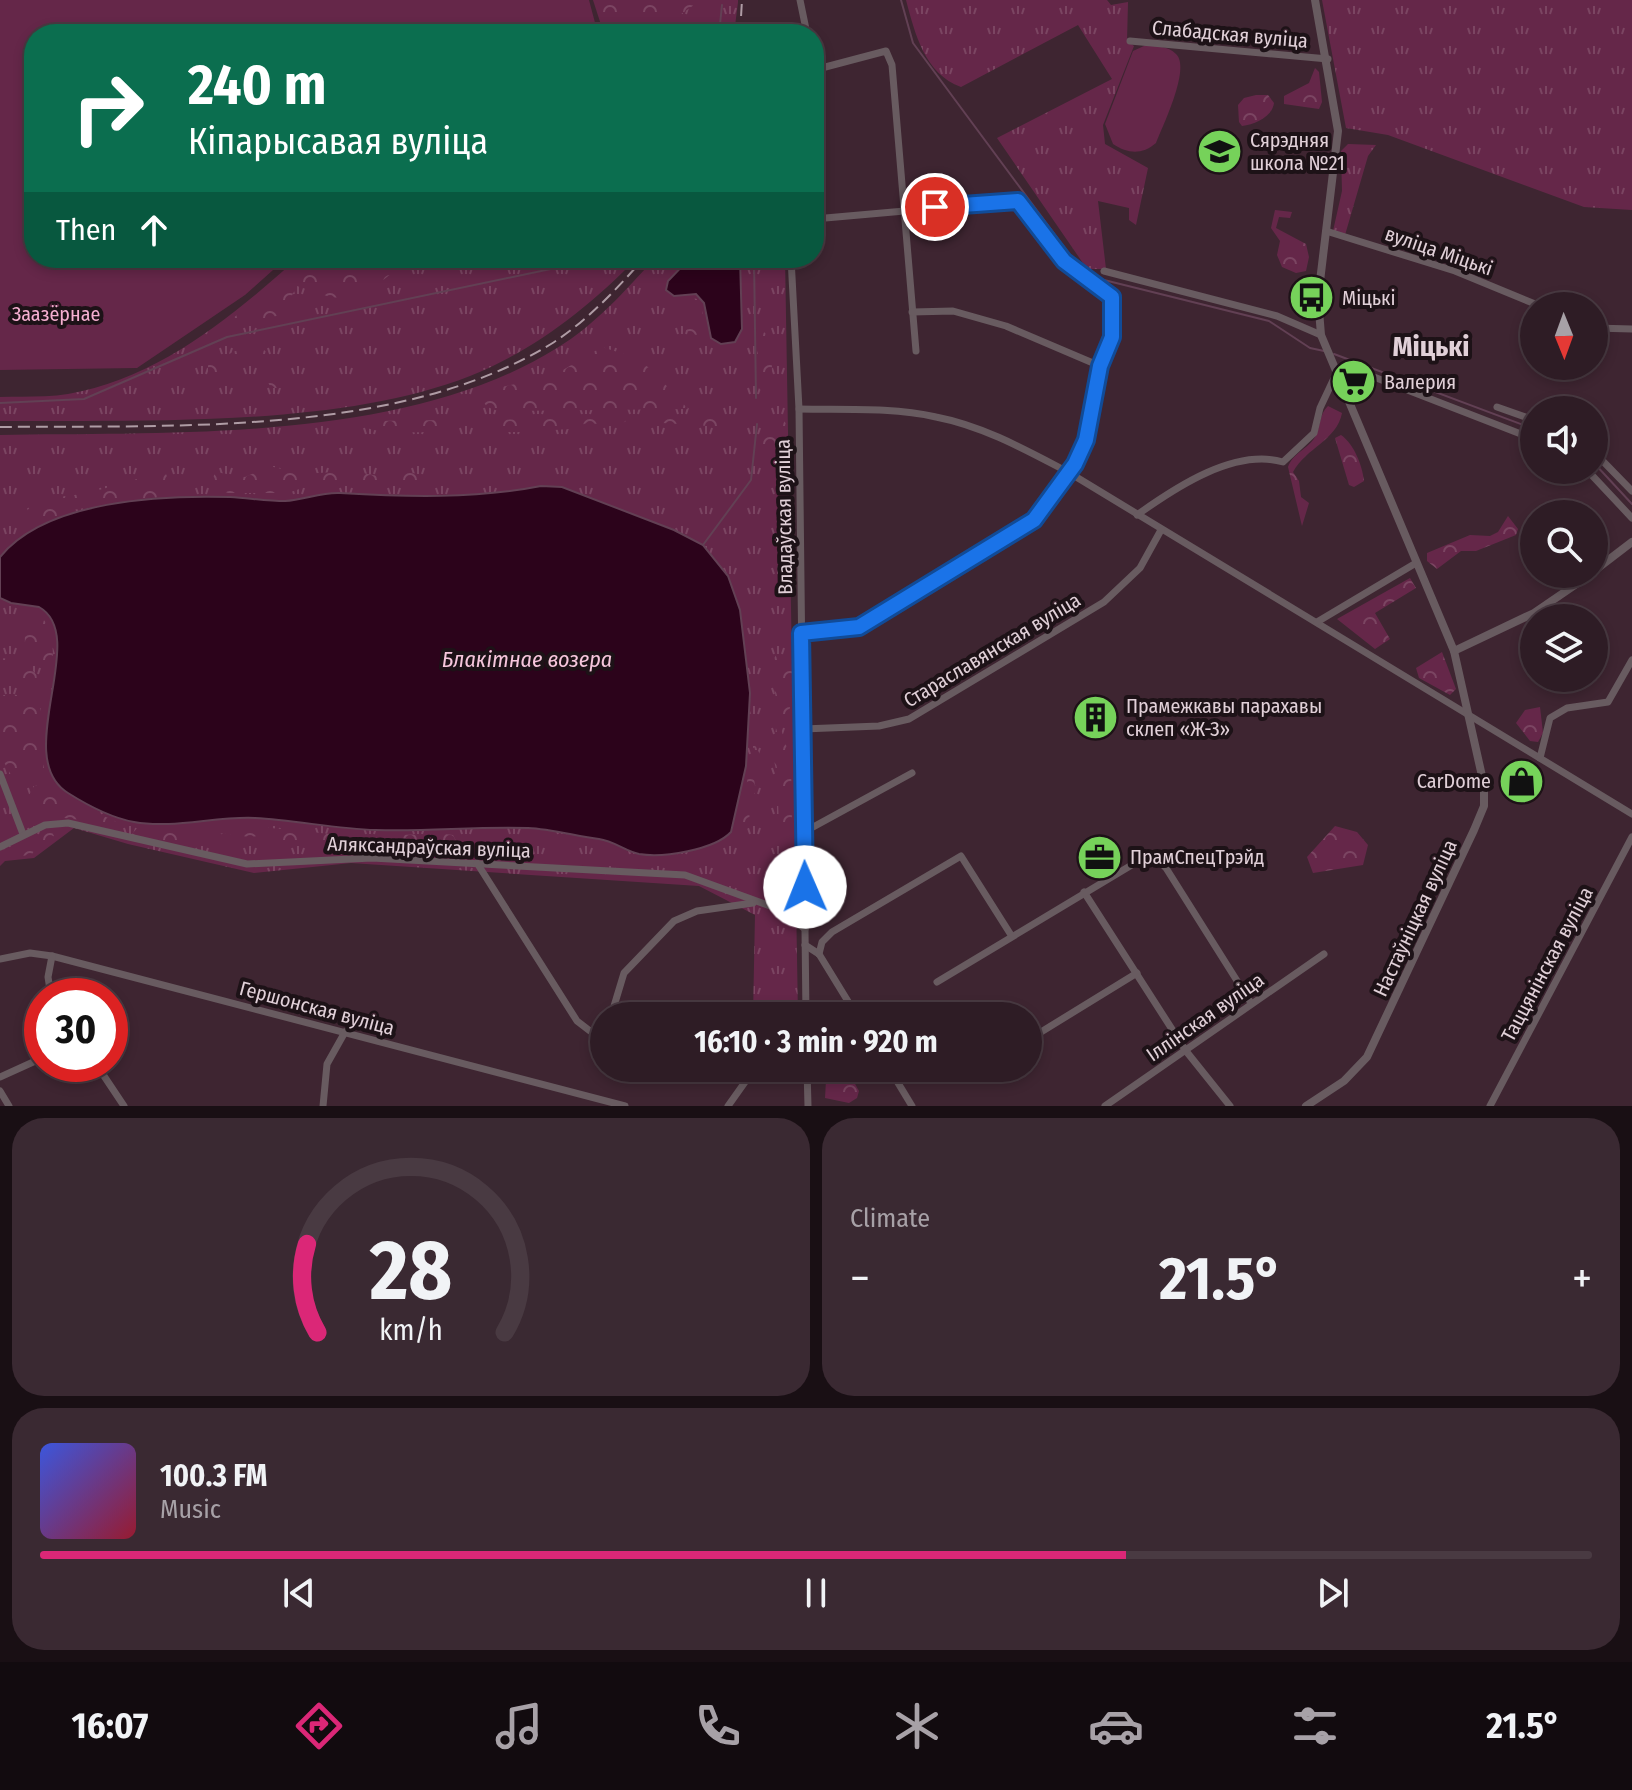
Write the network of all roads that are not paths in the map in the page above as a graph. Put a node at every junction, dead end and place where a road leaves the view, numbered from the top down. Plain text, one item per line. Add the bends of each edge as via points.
1 (800, 0) edge
2 (1315, 0) edge
3 (805, 24) edge
4 (1130, 41) dead end
5 (1328, 59) junction
6 (824, 67) edge
7 (903, 209) junction
8 (824, 218) edge
9 (1326, 231) junction
10 (792, 268) edge
11 (1104, 271) dead end
12 (1520, 298) edge
13 (912, 312) junction
14 (1608, 329) edge
15 (1631, 330) edge
16 (1321, 335) junction
17 (916, 351) dead end
18 (1100, 366) junction
19 (1336, 372) junction
20 (1497, 407) dead end
21 (799, 409) junction
22 (1520, 415) edge
23 (1520, 434) edge
24 (1608, 466) edge
25 (1068, 472) junction
26 (1600, 484) edge
27 (1632, 491) edge
28 (1137, 515) junction
29 (1632, 518) edge
30 (1161, 530) junction
31 (1632, 542) edge
32 (1608, 561) edge
33 (1416, 563) junction
34 (1570, 588) edge
35 (1317, 622) junction
36 (801, 633) junction
37 (1454, 651) junction
38 (1632, 660) edge
39 (1469, 713) junction
40 (803, 729) junction
41 (1540, 758) junction
42 (912, 773) dead end
43 (0, 774) edge
44 (1632, 814) edge
45 (804, 832) junction
46 (23, 834) junction
47 (1632, 837) edge
48 (0, 847) edge
49 (477, 863) junction
50 (1084, 892) junction
51 (755, 902) junction
52 (805, 929) junction
53 (1011, 935) junction
54 (805, 945) junction
55 (819, 954) junction
56 (1324, 954) dead end
57 (52, 956) junction
58 (0, 959) edge
59 (1137, 973) junction
60 (48, 978) edge
61 (937, 982) dead end
62 (615, 1002) edge
63 (806, 1002) edge
64 (848, 1002) edge
65 (1251, 1003) junction
66 (590, 1031) edge
67 (1042, 1031) edge
68 (345, 1032) junction
69 (1186, 1051) junction
70 (24, 1066) edge
71 (0, 1077) edge
72 (108, 1082) edge
73 (745, 1082) edge
74 (807, 1082) edge
75 (897, 1082) edge
76 (0, 1091) edge
77 (9, 1106) edge
78 (124, 1106) edge
79 (323, 1106) edge
80 (625, 1106) edge
81 (728, 1106) edge
82 (808, 1106) edge
83 (912, 1106) edge
84 (1105, 1106) edge
85 (1230, 1106) edge
86 (1306, 1106) edge
87 (1490, 1106) edge

1 - 3 street
2 - 5 street
4 - 5 street, Слабадская вуліца
5 - 9 street via 1338,131
6 - 7 street via 886,51 892,65
7 - 8 street
7 - 13 street
7 - 18 street via 1018,201 1064,261 1112,297 1112,337
9 - 12 street, вуліца Міцькі via 1455,271
9 - 16 street via 1318,298
10 - 21 street, Владаўская вуліца
11 - 16 street via 1277,316
13 - 17 street
13 - 18 street via 953,311 1006,326
14 - 15 street
16 - 19 street
18 - 25 street via 1086,440
19 - 23 street via 1361,372
19 - 28 street via 1314,433 1283,462 1241,459
19 - 33 street
20 - 22 street
21 - 25 street via 935,416 980,430
21 - 36 street, Владаўская вуліца
24 - 27 street
25 - 28 street
25 - 36 street via 1034,520 859,627
26 - 29 street
28 - 30 street
30 - 35 street
30 - 40 street, Стараславянская вуліца via 1140,568 1104,602 909,719 879,726
31 - 32 street
33 - 35 street
33 - 37 street
34 - 37 street via 1534,613
35 - 39 street
36 - 40 street, Владаўская вуліца
37 - 39 street, Настаўніцкая вуліца
38 - 41 street via 1608,702 1567,708 1550,718
39 - 41 street
39 - 86 street, Настаўніцкая вуліца via 1484,785 1482,812 1367,1057 1344,1081
40 - 45 street, Владаўская вуліца
41 - 44 street
42 - 45 street
43 - 46 street
45 - 52 street, Владаўская вуліца
46 - 48 street, Аляксандраўская вуліца
46 - 49 street, Аляксандраўская вуліца via 56,823 78,824 247,864 358,858
47 - 87 street, Таццянінская вуліца
49 - 51 street, Аляксандраўская вуліца via 685,875
49 - 66 street via 577,1021
50 - 53 street
50 - 59 street
50 - 65 street via 1145,857 1156,858
51 - 52 street, Аляксандраўская вуліца via 788,913
51 - 62 street via 697,911 674,921 624,973
52 - 54 street, Владаўская вуліца
53 - 55 street via 961,856 832,932
53 - 61 street
54 - 55 street
54 - 63 street, Владаўская вуліца
55 - 64 street
56 - 65 street, Іллінская вуліца
57 - 58 street, Гершонская вуліца via 30,953
57 - 60 street
57 - 68 street, Гершонская вуліца
59 - 67 street
59 - 69 street
65 - 69 street, Іллінская вуліца
68 - 79 street via 327,1064
68 - 80 street, Гершонская вуліца
69 - 84 street, Іллінская вуліца
69 - 85 street
70 - 71 street
72 - 78 street
73 - 81 street
74 - 82 street
75 - 83 street
76 - 77 street

